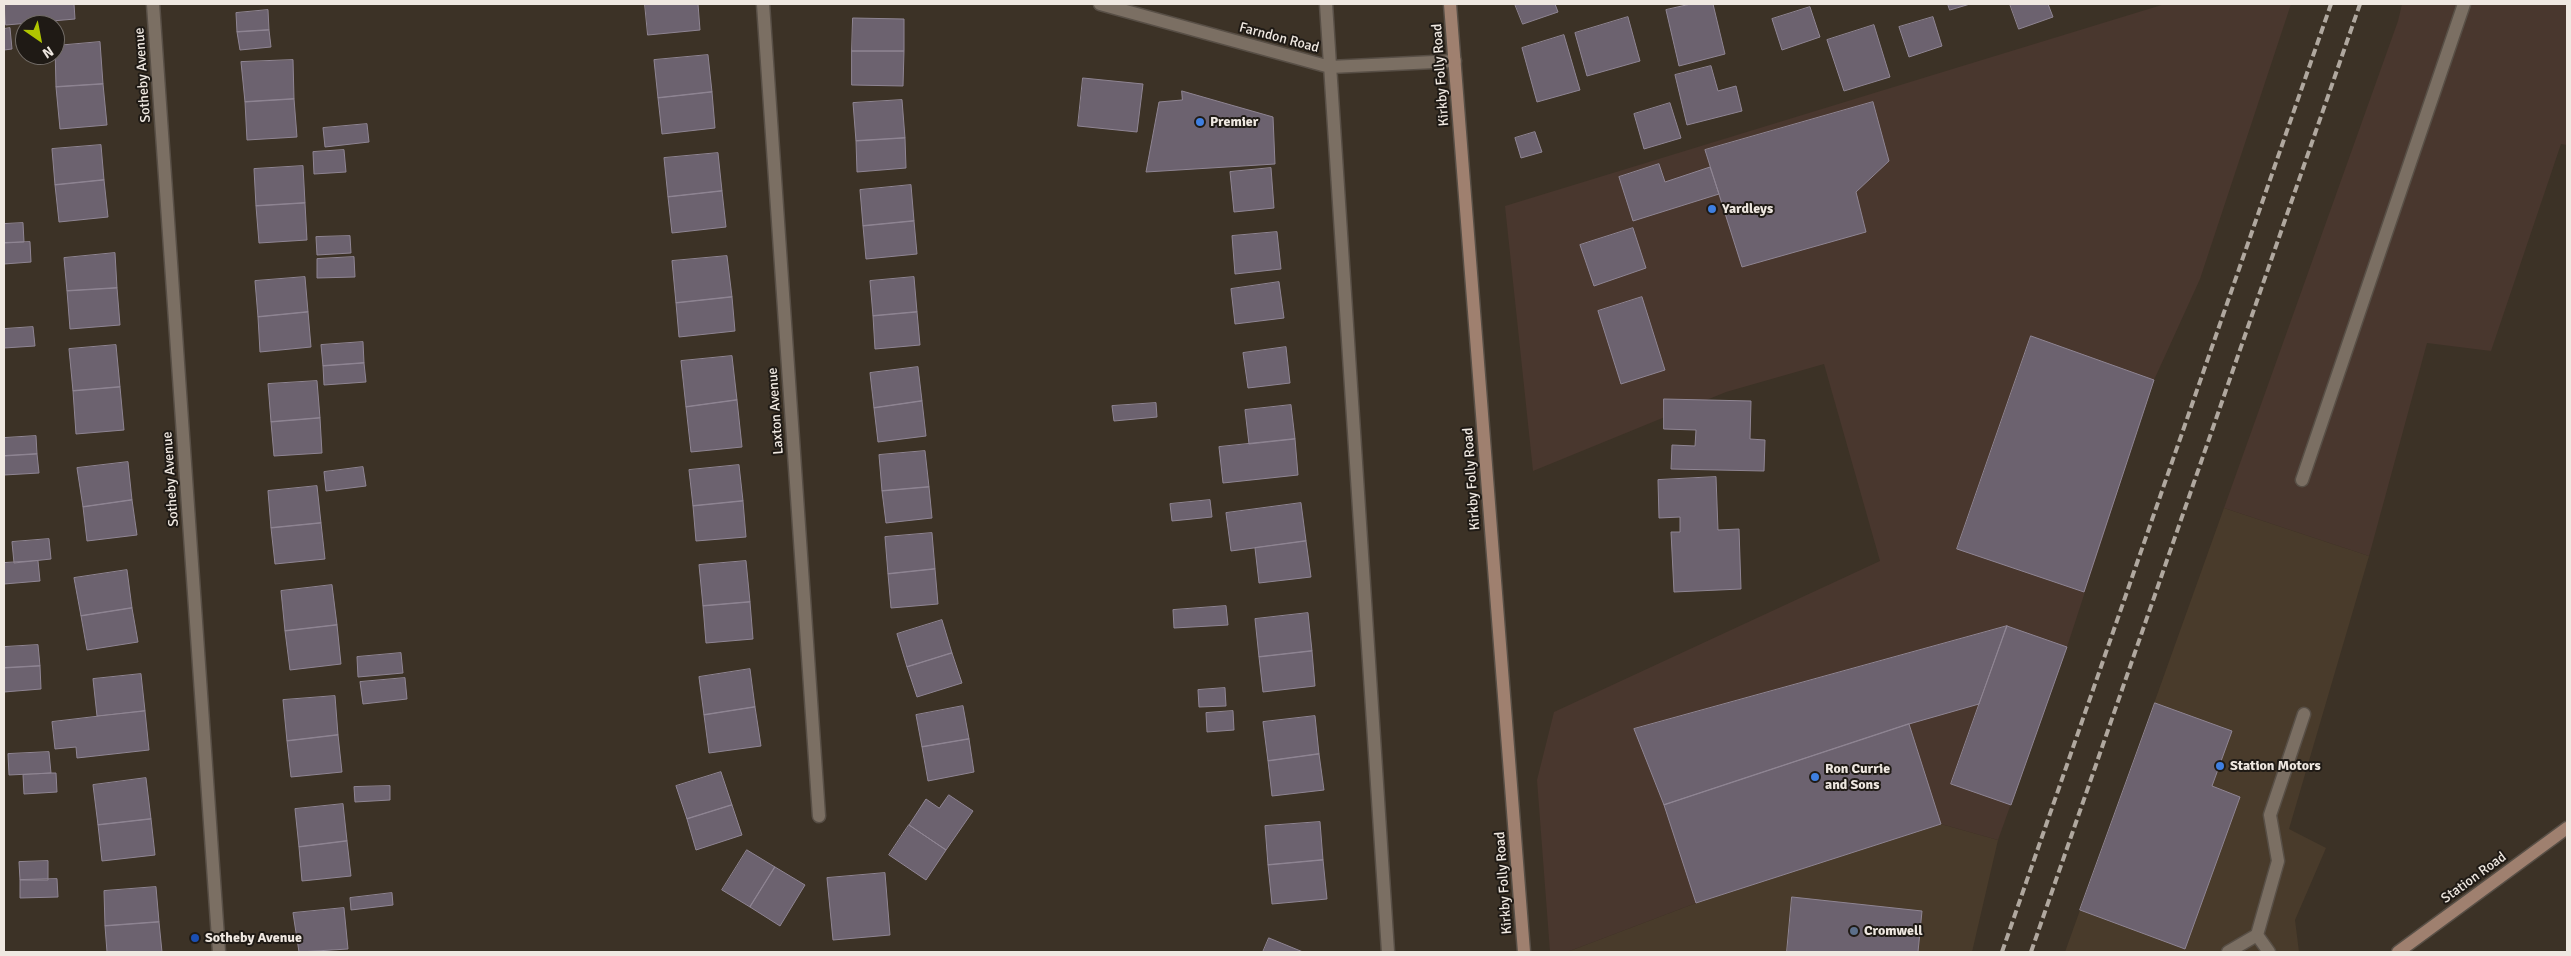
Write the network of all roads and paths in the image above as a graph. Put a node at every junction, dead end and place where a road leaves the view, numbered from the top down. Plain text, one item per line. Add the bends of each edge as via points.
1 (154, 4) edge
2 (763, 4) edge
3 (1100, 4) edge
4 (1326, 4) edge
5 (1450, 4) edge
6 (2464, 4) edge
7 (1455, 61) junction
8 (1330, 67) junction
9 (2302, 480) dead end
10 (2304, 714) dead end
11 (819, 816) dead end
12 (2567, 828) edge
13 (2256, 935) junction
14 (219, 952) edge
15 (1388, 952) edge
16 (1524, 952) edge
17 (2228, 952) edge
18 (2270, 952) edge
19 (2398, 952) edge

1 - 14 street, Sotheby Avenue
2 - 11 street, Laxton Avenue
3 - 8 street, Farndon Road
4 - 8 street
5 - 7 main road, Kirkby Folly Road
6 - 9 street
7 - 8 street, Farndon Road
7 - 16 main road, Kirkby Folly Road
8 - 15 street
10 - 13 street via 2270,815 2278,861
12 - 19 main road, Station Road
13 - 17 street
13 - 18 street

